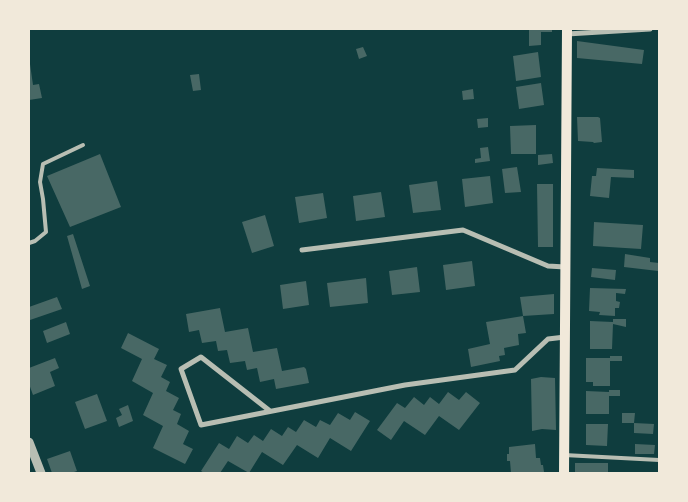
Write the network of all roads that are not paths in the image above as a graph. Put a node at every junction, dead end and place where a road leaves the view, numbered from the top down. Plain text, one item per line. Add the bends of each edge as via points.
1 (650, 29) edge
2 (567, 31) edge
3 (83, 145) dead end
4 (29, 243) edge
5 (302, 250) dead end
6 (566, 267) junction
7 (565, 337) junction
8 (270, 412) junction
9 (29, 442) edge
10 (564, 455) junction
11 (659, 460) edge
12 (42, 473) edge
13 (564, 473) edge

1 - 2 street
2 - 6 main road
3 - 4 lane via 43,164 40,182 46,232
5 - 6 street via 463,230 548,266
6 - 7 main road
7 - 8 street via 548,339 515,370 405,385
7 - 10 main road
8 - 8 street via 201,425 181,369 201,357
9 - 12 street
10 - 11 lane
10 - 13 main road

